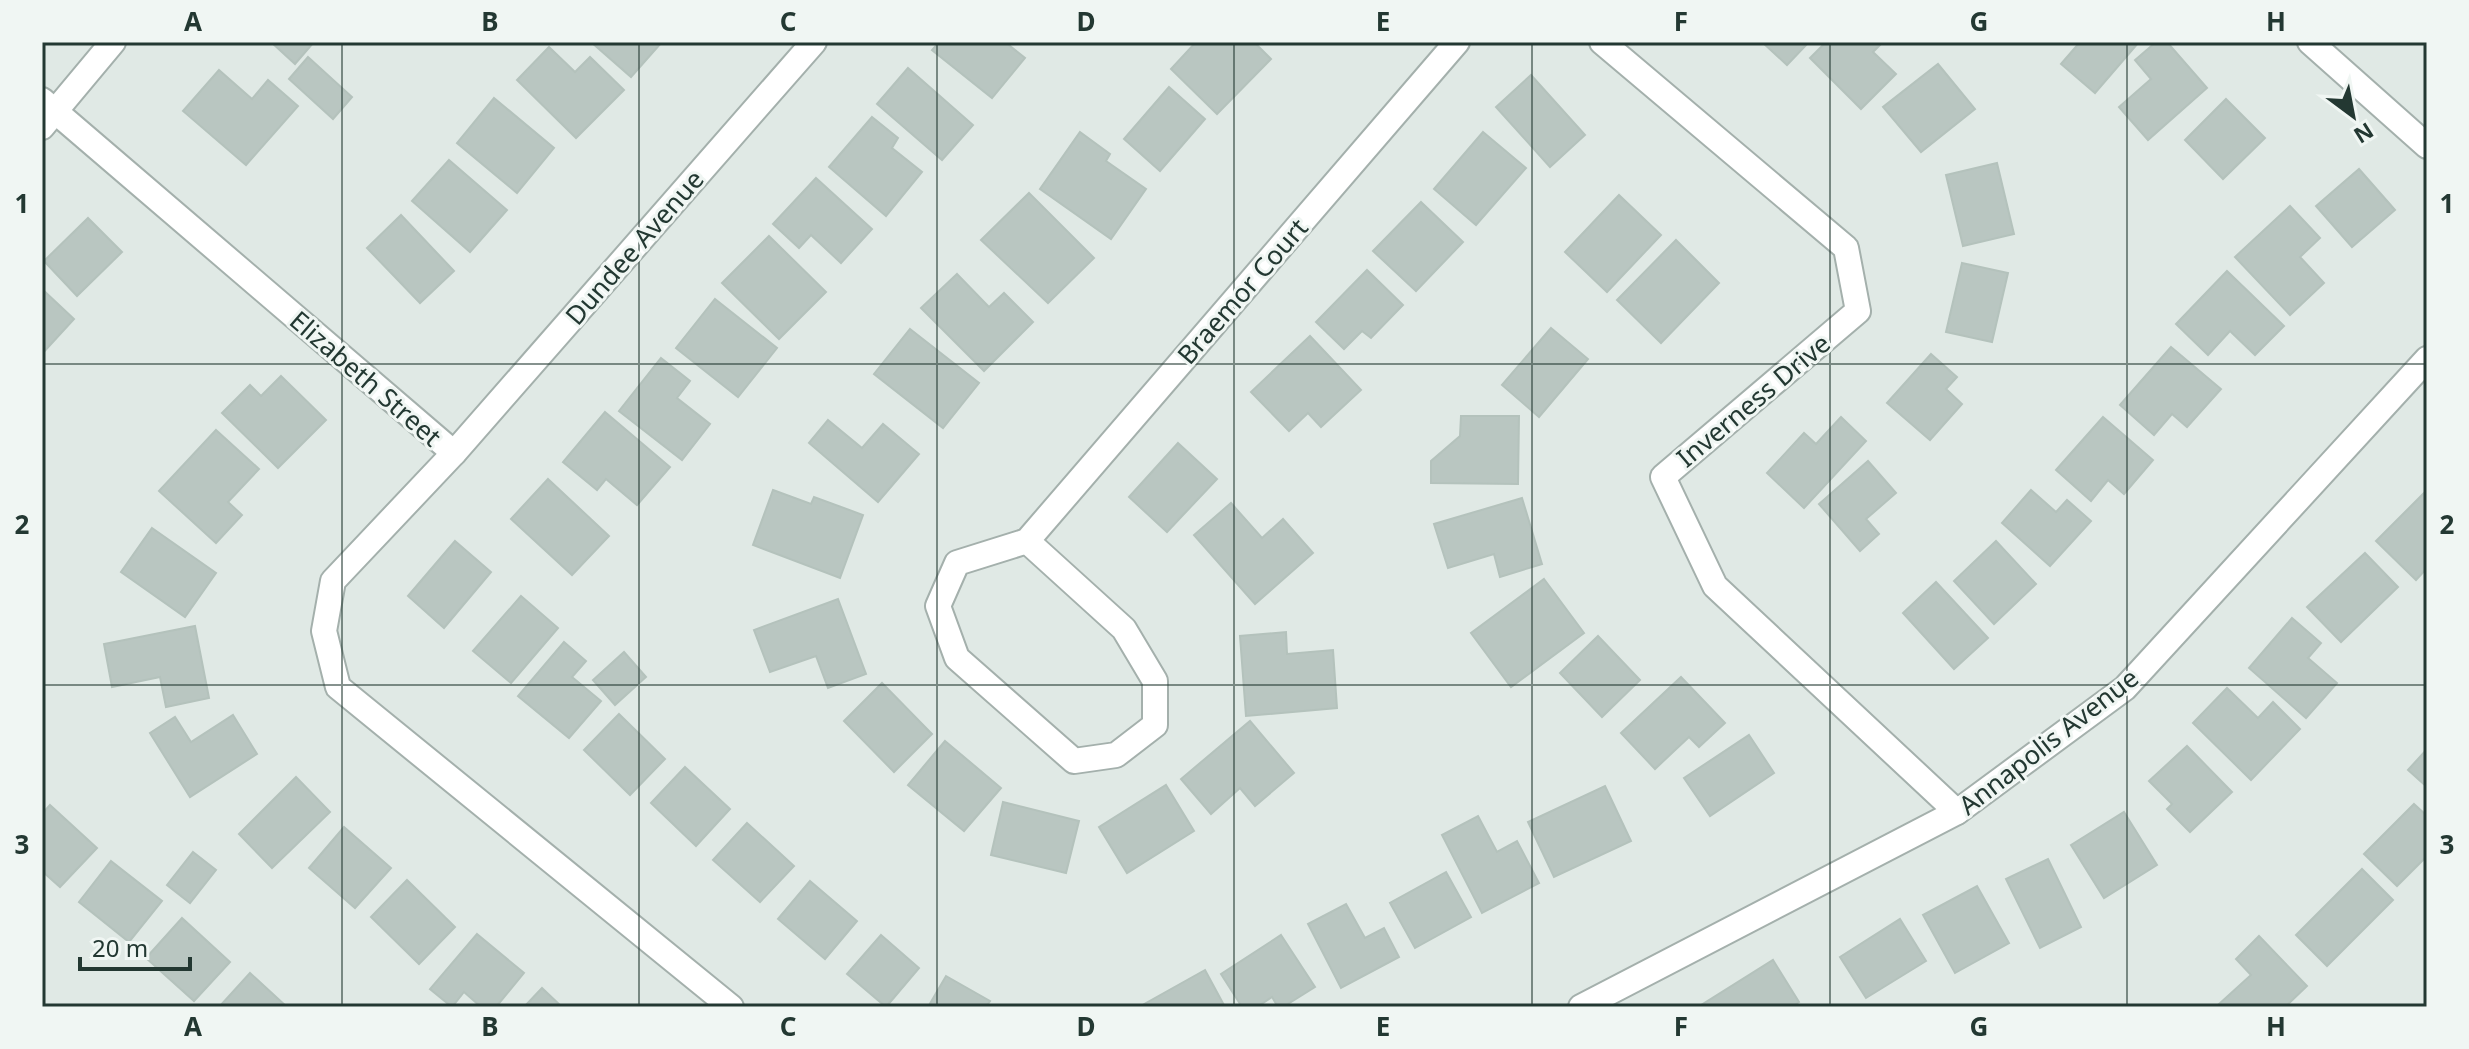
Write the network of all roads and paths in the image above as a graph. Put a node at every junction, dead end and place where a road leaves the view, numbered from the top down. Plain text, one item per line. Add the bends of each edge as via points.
1 (113, 42) edge
2 (814, 42) edge
3 (1457, 42) edge
4 (1602, 42) edge
5 (2310, 42) edge
6 (46, 113) edge
7 (2427, 146) edge
8 (2427, 359) edge
9 (454, 453) junction
10 (1027, 541) junction
11 (1957, 812) junction
12 (731, 1007) edge
13 (1581, 1007) edge

1 - 6 street
2 - 9 street, Dundee Avenue
3 - 10 street, Braemor Court
4 - 11 street, Inverness Drive via 1846,248 1858,311 1663,477 1715,586
5 - 7 street
6 - 9 street, Elizabeth Street
8 - 11 street, Annapolis Avenue via 2125,688
9 - 12 street, Elizabeth Street via 333,581 324,631 338,687
10 - 10 street via 957,563 938,606 957,658 1074,761 1116,755 1155,725 1155,681 1124,629
11 - 13 street, Annapolis Avenue

